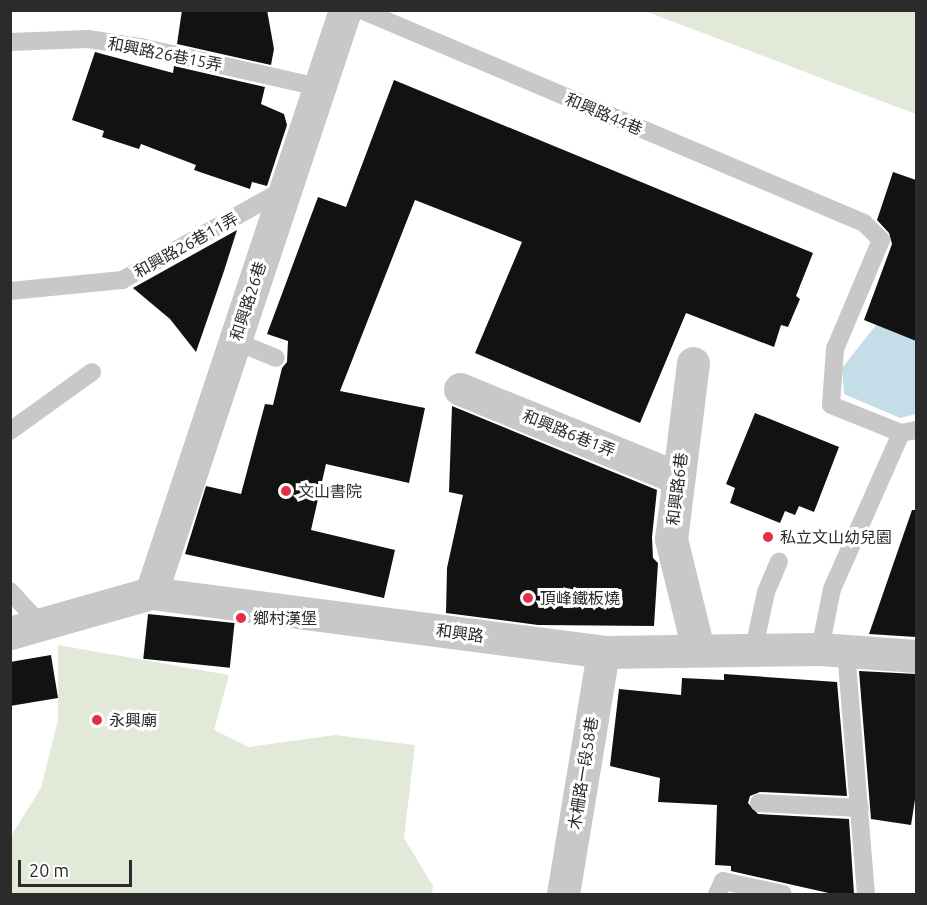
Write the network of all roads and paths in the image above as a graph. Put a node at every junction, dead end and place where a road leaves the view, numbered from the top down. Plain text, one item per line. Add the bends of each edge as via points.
1 (345, 10) edge
2 (361, 10) edge
3 (10, 42) edge
4 (318, 87) junction
5 (285, 189) junction
6 (10, 291) edge
7 (235, 341) junction
8 (276, 358) dead end
9 (693, 363) dead end
10 (92, 372) dead end
11 (459, 389) dead end
12 (10, 430) edge
13 (909, 432) edge
14 (678, 478) junction
15 (779, 562) dead end
16 (10, 591) edge
17 (151, 593) junction
18 (26, 629) edge
19 (754, 648) junction
20 (698, 649) junction
21 (833, 650) junction
22 (603, 652) junction
23 (916, 656) edge
24 (759, 803) dead end
25 (860, 808) junction
26 (563, 894) edge
27 (717, 894) edge
28 (783, 894) edge
29 (866, 894) edge

1 - 4 street, 和興路26巷
2 - 13 lane, 和興路44巷 via 864,223 881,240 835,349 831,405
3 - 4 lane, 和興路26巷15弄 via 88,39
4 - 5 street, 和興路26巷
5 - 6 lane, 和興路26巷11弄 via 122,280
5 - 7 street, 和興路26巷
7 - 8 lane
7 - 17 street, 和興路26巷
9 - 14 street, 和興路6巷
10 - 12 lane
11 - 14 street, 和興路6巷1弄
13 - 21 lane via 832,589
14 - 20 street, 和興路6巷 via 672,539
15 - 19 lane via 766,592
16 - 18 lane
17 - 18 street, 和興路
17 - 22 street, 和興路
19 - 20 street, 和興路
19 - 21 street, 和興路
20 - 22 street, 和興路
21 - 23 street, 和興路
21 - 25 lane
22 - 26 street, 木柵路一段58巷
24 - 25 lane
25 - 29 lane
27 - 28 lane via 723,881

